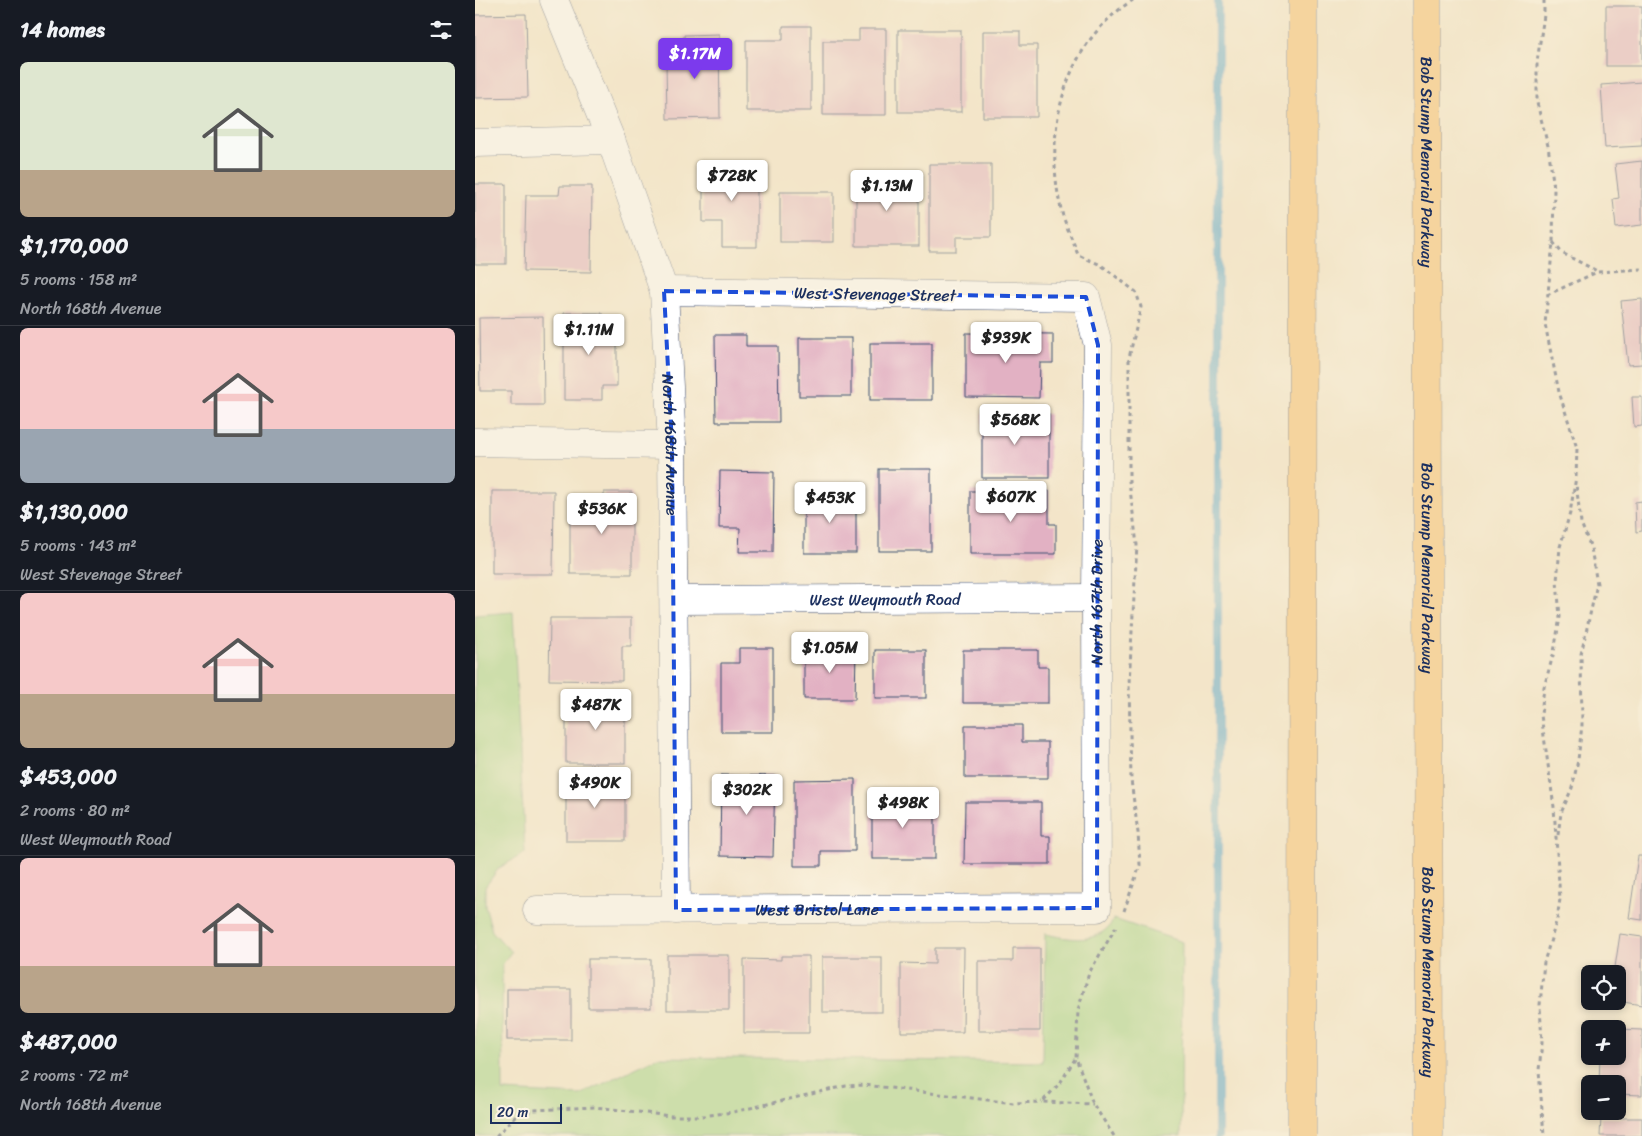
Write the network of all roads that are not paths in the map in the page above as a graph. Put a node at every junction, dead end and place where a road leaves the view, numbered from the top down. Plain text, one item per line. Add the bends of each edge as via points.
1 (554, 0) edge
2 (1303, 0) edge
3 (1427, 0) edge
4 (611, 140) junction
5 (475, 143) edge
6 (664, 291) junction
7 (1086, 296) joint
8 (475, 442) edge
9 (672, 446) junction
10 (1096, 598) junction
11 (674, 600) junction
12 (1097, 908) joint
13 (537, 910) dead end
14 (676, 910) junction
15 (1302, 1136) edge
16 (1429, 1136) edge

1 - 4 street, North 168th Avenue
2 - 15 highway
3 - 16 highway, Bob Stump Memorial Parkway
4 - 5 street
4 - 6 street, North 168th Avenue
6 - 7 street, West Stevenage Street
6 - 9 street, North 168th Avenue
7 - 10 street, North 167th Drive via 1098,345
8 - 9 street
9 - 11 street, North 168th Avenue
10 - 11 street, West Weymouth Road
10 - 12 street, North 167th Drive
11 - 14 street, North 168th Avenue
12 - 14 street, West Bristol Lane
13 - 14 street, West Bristol Lane

